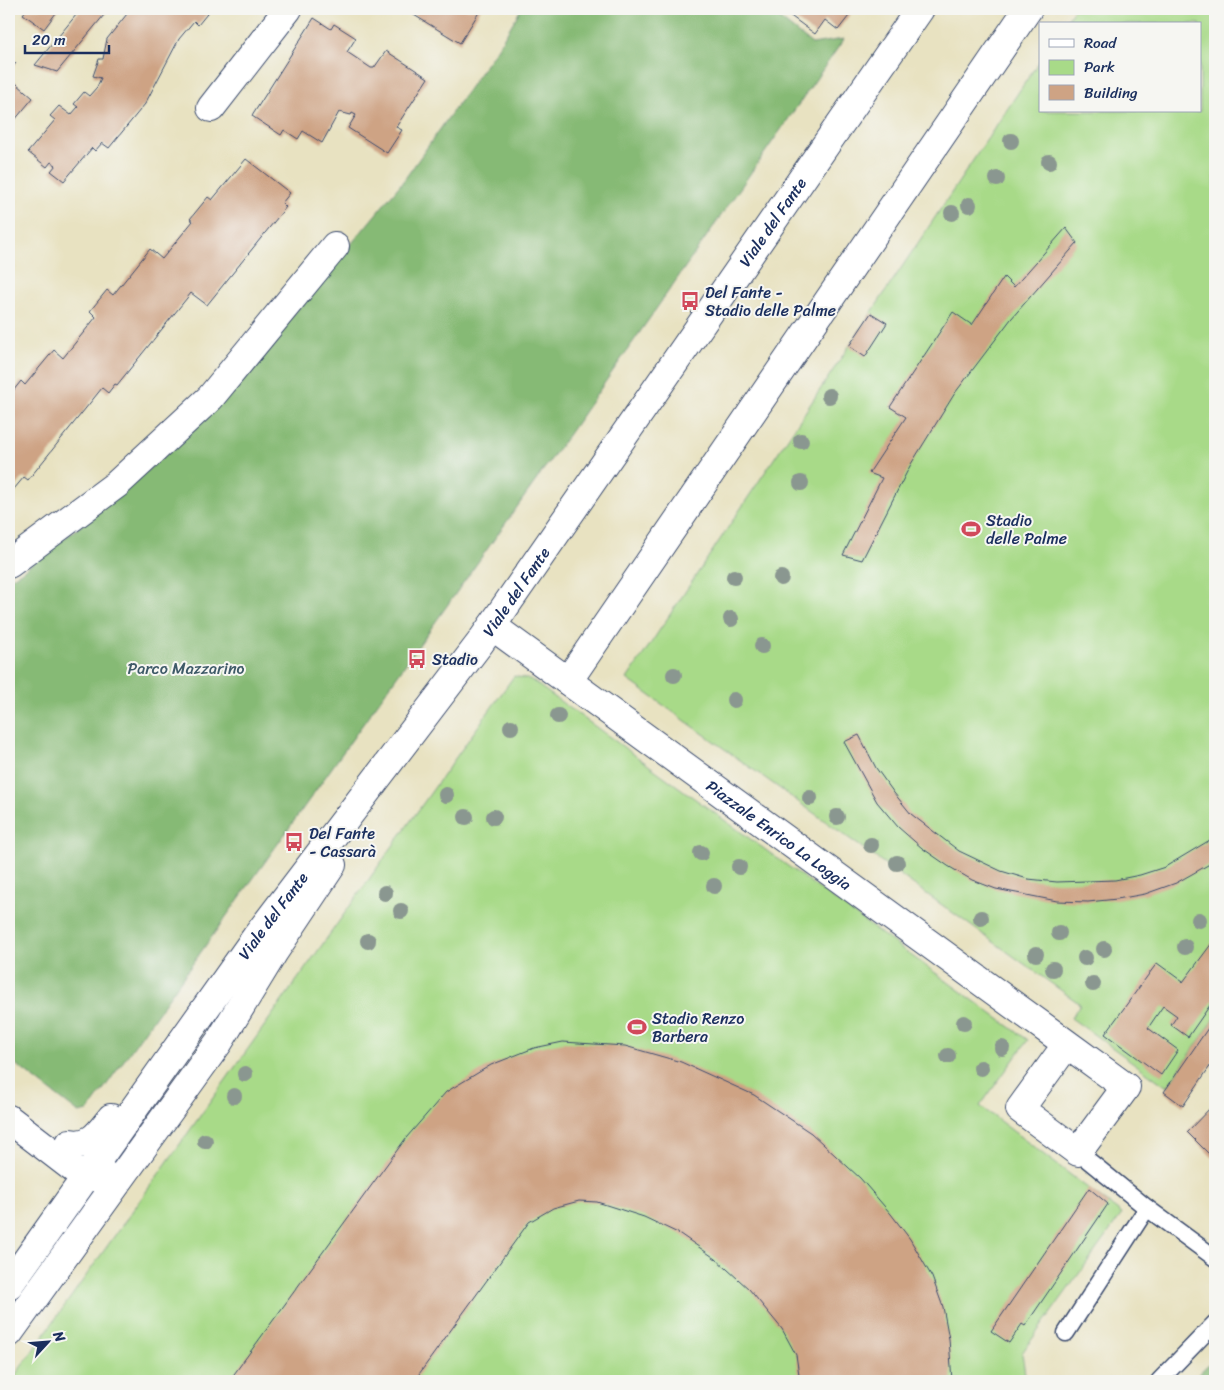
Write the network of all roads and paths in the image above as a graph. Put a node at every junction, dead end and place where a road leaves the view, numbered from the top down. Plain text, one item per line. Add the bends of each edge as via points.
1 (288, 9) edge
2 (920, 9) edge
3 (1028, 9) edge
4 (211, 108) dead end
5 (335, 246) dead end
6 (9, 564) edge
7 (486, 635) junction
8 (568, 681) junction
9 (265, 945) junction
10 (1067, 1044) junction
11 (9, 1098) edge
12 (9, 1119) edge
13 (9, 1134) edge
14 (70, 1143) junction
15 (1078, 1152) junction
16 (93, 1172) junction
17 (1147, 1208) junction
18 (1215, 1258) edge
19 (9, 1264) edge
20 (9, 1285) edge
21 (9, 1312) edge
22 (1215, 1323) edge
23 (9, 1333) edge
24 (1066, 1333) dead end
25 (1159, 1381) edge

1 - 4 street
2 - 7 street, Viale del Fante
3 - 8 street
5 - 6 street via 210,398 118,484
7 - 8 street, Piazzale Enrico La Loggia
7 - 9 street, Viale del Fante
8 - 10 street, Piazzale Enrico La Loggia
9 - 14 street via 185,1016 96,1138 86,1144
9 - 16 street, Viale del Fante
9 - 23 street via 219,1042
10 - 15 street via 1020,1109
10 - 15 street, Piazzale Enrico La Loggia via 1126,1088
11 - 14 street
12 - 16 street via 78,1172
13 - 19 street via 58,1172 64,1186
14 - 16 street
15 - 17 lane
16 - 20 street, Viale del Fante
16 - 21 street via 94,1193
17 - 18 lane
17 - 24 lane
22 - 25 lane

